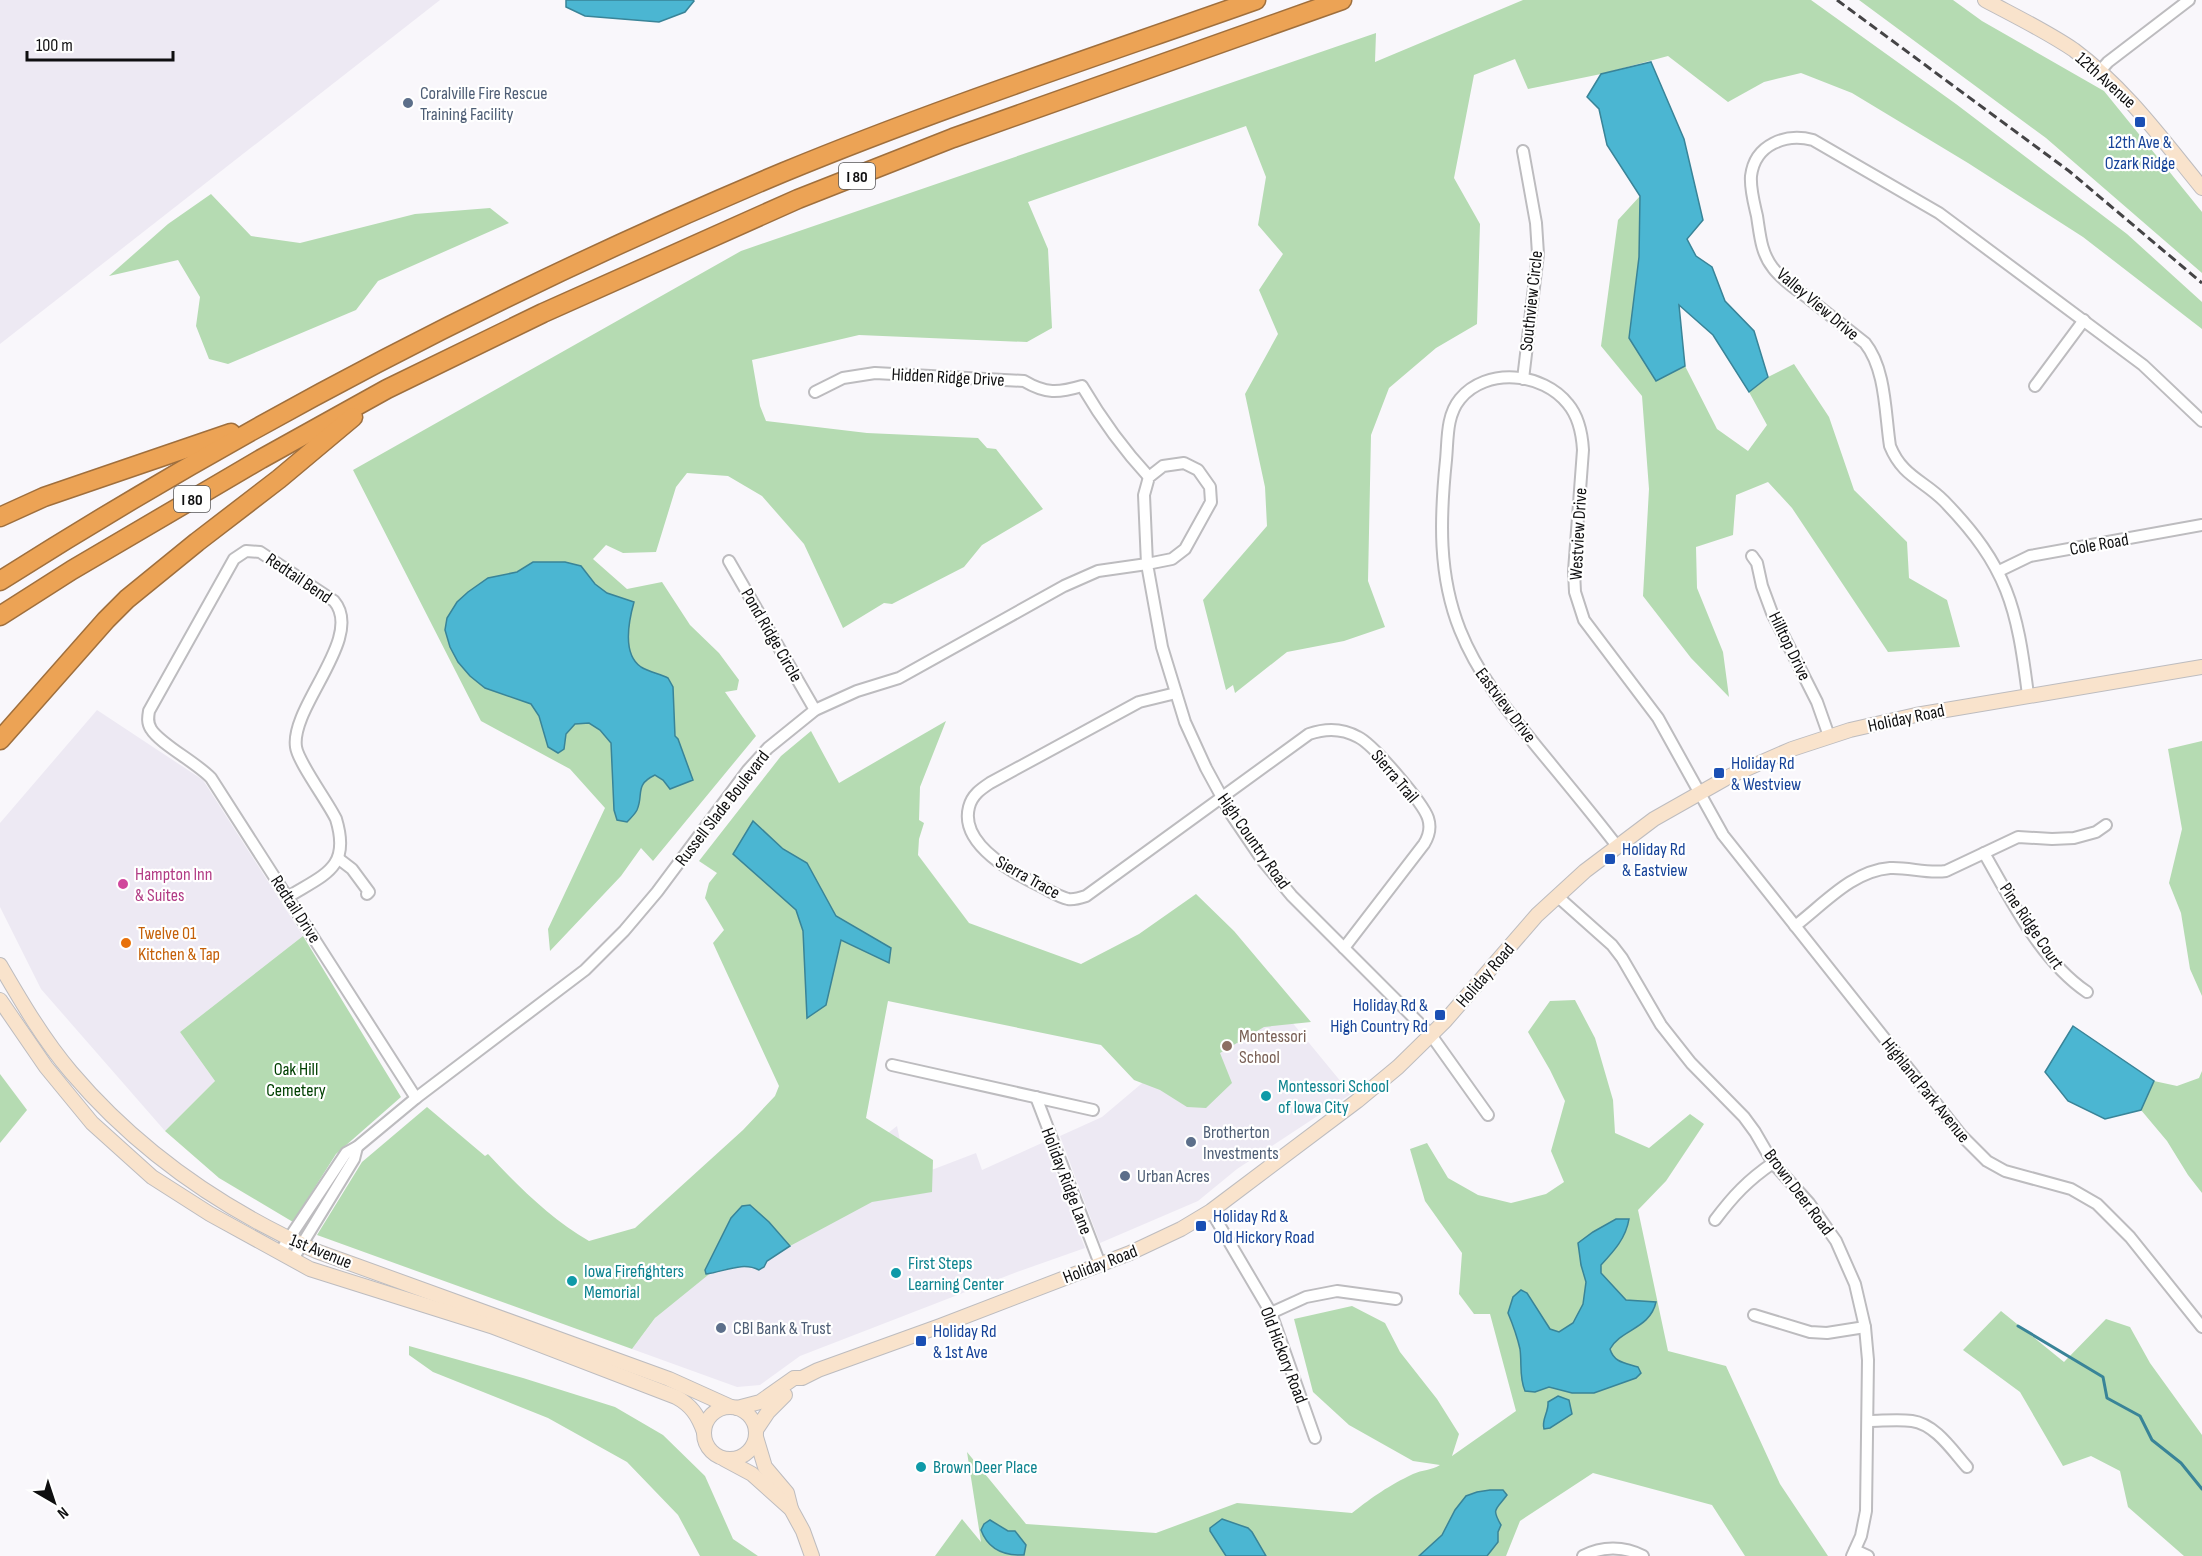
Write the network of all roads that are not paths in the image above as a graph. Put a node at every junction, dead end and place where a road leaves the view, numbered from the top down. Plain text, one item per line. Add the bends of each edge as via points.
1 (1256, 0) edge
2 (1342, 0) edge
3 (1986, 0) edge
4 (2189, 0) edge
5 (2100, 71) junction
6 (1523, 151) dead end
7 (2202, 188) edge
8 (2084, 320) junction
9 (1523, 379) junction
10 (2035, 386) dead end
11 (387, 389) junction
12 (815, 392) dead end
13 (269, 420) junction
14 (2202, 422) edge
15 (1149, 477) junction
16 (0, 517) edge
17 (2202, 525) edge
18 (1752, 556) dead end
19 (729, 561) dead end
20 (1147, 564) junction
21 (1999, 571) junction
22 (0, 580) edge
23 (0, 616) edge
24 (2202, 667) edge
25 (1176, 693) junction
26 (2028, 695) junction
27 (815, 710) junction
28 (1828, 736) junction
29 (158, 737) joint
30 (0, 740) edge
31 (1700, 792) junction
32 (1222, 797) junction
33 (2106, 825) dead end
34 (1617, 846) junction
35 (1984, 853) junction
36 (339, 859) junction
37 (367, 894) dead end
38 (1557, 896) junction
39 (288, 897) junction
40 (1795, 926) junction
41 (1344, 948) junction
42 (0, 965) edge
43 (2087, 992) dead end
44 (0, 1000) edge
45 (1431, 1035) junction
46 (892, 1065) dead end
47 (1036, 1097) junction
48 (416, 1098) junction
49 (1093, 1110) dead end
50 (1488, 1115) dead end
51 (1773, 1163) junction
52 (1211, 1211) junction
53 (1715, 1220) dead end
54 (295, 1241) junction
55 (280, 1252) junction
56 (293, 1259) junction
57 (1100, 1264) junction
58 (1396, 1299) dead end
59 (1271, 1313) junction
60 (1754, 1315) dead end
61 (2202, 1327) edge
62 (1865, 1328) junction
63 (802, 1378) junction
64 (734, 1407) junction
65 (1868, 1420) junction
66 (704, 1432) junction
67 (756, 1434) junction
68 (1315, 1438) dead end
69 (719, 1456) junction
70 (1966, 1467) dead end
71 (791, 1509) junction
72 (1853, 1553) edge
73 (812, 1556) edge
74 (1583, 1556) edge
75 (1643, 1556) edge
76 (1868, 1556) edge

1 - 13 highway, I 80 via 939,112 787,171 525,288
2 - 11 highway, I 80 via 953,138 798,199 554,308
3 - 5 main road, 12th Avenue via 2058,40
4 - 5 street
5 - 7 main road, 12th Avenue via 2136,106
6 - 9 street, Southview Circle via 1538,254
8 - 10 street
8 - 14 street, Valley View Drive via 2143,365
8 - 21 street, Valley View Drive via 1939,213 1813,141 1782,139 1763,151 1754,164 1751,185 1767,258 1783,279 1872,352 1880,374 1894,456 1909,476 1939,497 1975,534
9 - 31 street, Westview Drive via 1546,386 1561,396 1573,410 1581,429 1583,450 1574,571 1582,614 1658,718
9 - 34 street, Eastview Drive via 1498,378 1480,383 1462,396 1451,417 1441,535 1450,598 1476,666
11 - 23 highway, I 80 via 261,459
11 - 30 highway via 127,599
12 - 15 street, Hidden Ridge Drive via 843,378 875,373 1024,381 1038,389 1059,392 1082,386 1102,421
13 - 16 highway via 44,497
13 - 22 highway, I 80
15 - 20 street, High Country Road via 1144,495
15 - 20 street, Russell Slade Boulevard via 1163,466 1184,463 1198,470 1210,487 1211,502 1185,549 1172,559
17 - 21 street, Cole Road via 2030,556
18 - 28 street, Hilltop Drive via 1772,612 1817,702
19 - 27 street, Pond Ridge Circle
20 - 25 street, High Country Road via 1162,647
20 - 27 street, Russell Slade Boulevard via 1098,571 899,678
21 - 26 street, Valley View Drive via 2016,620
24 - 26 main road, Holiday Road
25 - 32 street, High Country Road via 1185,722
25 - 32 street, Sierra Trace via 1139,702 990,783 975,794 969,806 968,820 973,832 995,861 1067,898 1080,898
26 - 28 main road, Holiday Road
27 - 48 street, Russell Slade Boulevard via 768,748 748,770 657,892 585,970
28 - 31 main road, Holiday Road via 1764,760
29 - 36 street, Redtail Bend via 149,726 149,711 234,560 246,551 260,552 334,601 341,613 331,660 296,739 298,754 336,819
29 - 39 street, Redtail Drive via 211,778
31 - 34 main road, Holiday Road
31 - 40 street, Highland Park Avenue via 1724,835
32 - 41 street, High Country Road via 1263,861
32 - 41 street, Sierra Trail via 1309,734 1333,730 1359,737 1373,747 1418,802 1429,820 1429,835
33 - 35 street via 2074,838 2018,837
34 - 38 main road, Holiday Road
35 - 40 street via 1946,872 1894,868 1861,876
35 - 43 street, Pine Ridge Court via 2034,934 2069,980
36 - 37 street via 357,875
36 - 39 street via 323,875
38 - 45 main road, Holiday Road
38 - 51 street, Brown Deer Road via 1623,958 1661,1025 1691,1063 1744,1117
39 - 48 street, Redtail Drive
40 - 61 street, Highland Park Avenue via 1987,1161 2005,1171 2071,1189 2097,1204 2130,1237
41 - 45 street, High Country Road
42 - 54 main road, 1st Avenue via 70,1071 151,1152 204,1191
44 - 55 main road, 1st Avenue via 67,1094 92,1123 152,1178
45 - 50 street, High Country Road
45 - 52 main road, Holiday Road via 1357,1101
46 - 47 street, Holiday Ridge Lane
47 - 49 street, Holiday Ridge Lane
47 - 57 street, Holiday Ridge Lane
48 - 54 street, Russell Slade Boulevard via 357,1147 354,1159
51 - 53 street via 1737,1191
51 - 62 street, Brown Deer Road via 1836,1241 1855,1284
52 - 57 main road, Holiday Road via 1156,1242
52 - 59 street, Old Hickory Road
54 - 55 street, Russell Slade Boulevard
54 - 56 street, Russell Slade Boulevard
54 - 64 main road, 1st Avenue via 669,1379
55 - 56 main road, 1st Avenue
56 - 66 main road, 1st Avenue via 320,1273 491,1326 657,1389 685,1402 698,1416
57 - 63 main road, Holiday Road
58 - 59 street via 1337,1291 1306,1297
59 - 68 street, Old Hickory Road
60 - 62 street via 1810,1332
62 - 65 street, Brown Deer Road
63 - 64 main road, Holiday Road via 794,1378 760,1402
63 - 67 main road, Holiday Road via 775,1403
64 - 66 main road via 710,1416
64 - 67 main road via 750,1416
65 - 70 street via 1919,1423 1937,1434
65 - 72 street, Brown Deer Road via 1866,1511
66 - 69 main road via 708,1446
67 - 69 main road via 753,1445 742,1456
67 - 71 main road via 765,1467 787,1493
69 - 71 main road via 752,1474
71 - 73 main road
72 - 76 street
74 - 75 street via 1614,1548

